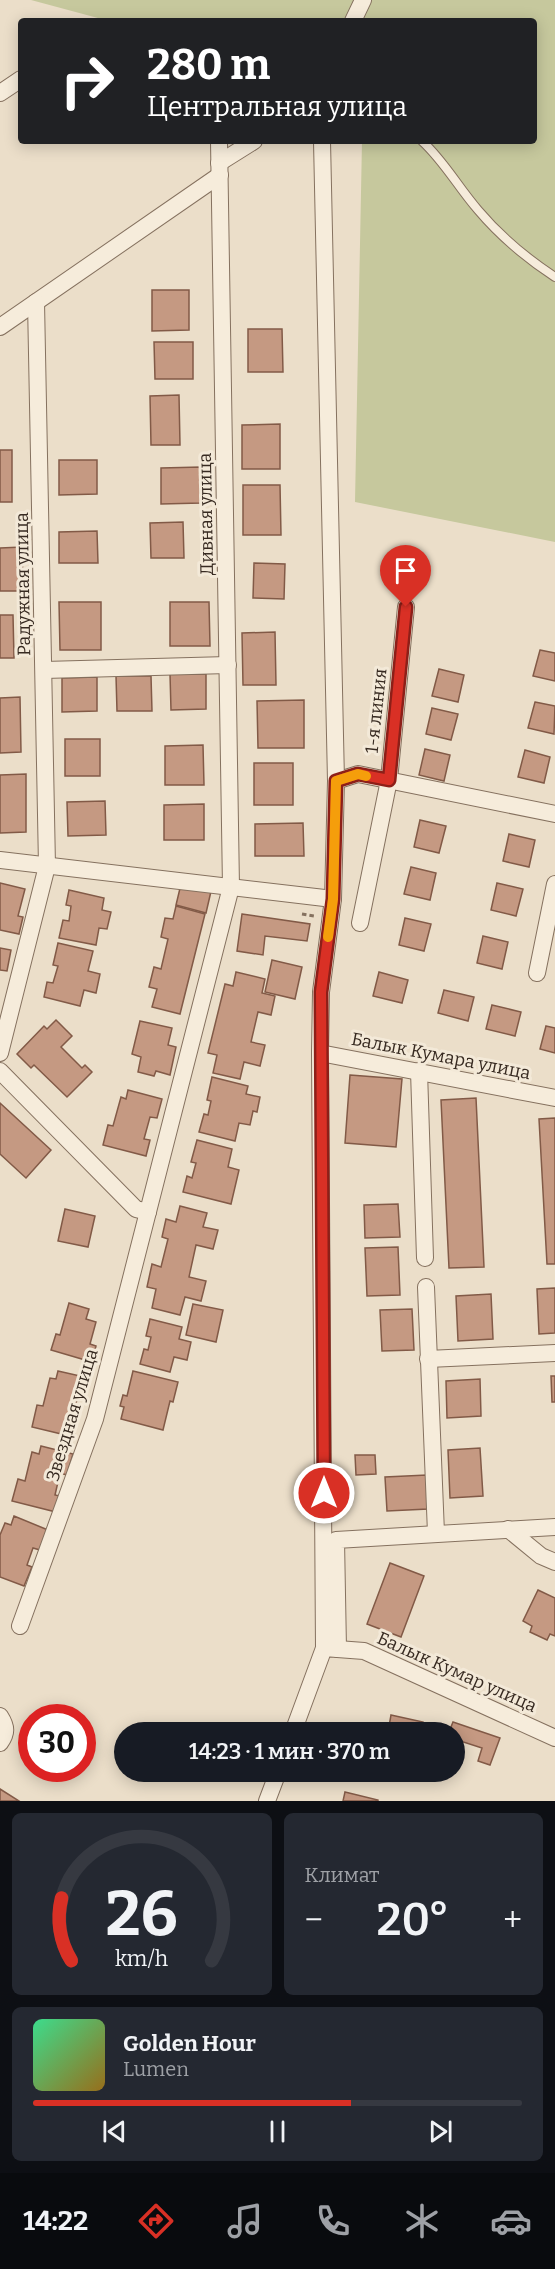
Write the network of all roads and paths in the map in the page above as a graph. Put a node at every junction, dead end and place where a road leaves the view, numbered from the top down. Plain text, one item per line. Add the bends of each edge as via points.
1 (363, 0) edge
2 (354, 18) edge
3 (18, 81) edge
4 (0, 93) edge
5 (219, 144) edge
6 (250, 144) edge
7 (322, 144) edge
8 (426, 144) edge
9 (220, 169) junction
10 (555, 277) edge
11 (36, 302) junction
12 (0, 327) edge
13 (406, 607) dead end
14 (228, 665) junction
15 (44, 670) junction
16 (389, 780) junction
17 (336, 781) junction
18 (555, 814) edge
19 (0, 860) edge
20 (47, 866) junction
21 (555, 884) edge
22 (231, 887) junction
23 (333, 899) junction
24 (360, 923) dead end
25 (537, 973) dead end
26 (0, 1053) edge
27 (320, 1053) junction
28 (0, 1071) edge
29 (418, 1071) junction
30 (555, 1098) edge
31 (148, 1212) junction
32 (425, 1258) dead end
33 (426, 1287) dead end
34 (555, 1353) edge
35 (428, 1359) junction
36 (555, 1527) edge
37 (508, 1529) junction
38 (436, 1533) junction
39 (555, 1562) edge
40 (20, 1626) dead end
41 (331, 1648) junction
42 (0, 1716) edge
43 (298, 1722) edge
44 (555, 1738) edge
45 (0, 1743) edge
46 (274, 1782) edge
47 (267, 1801) edge

1 - 2 street
3 - 4 street
5 - 9 street, Дивная улица
6 - 9 street
7 - 17 street
8 - 10 lane via 501,236
9 - 11 street
9 - 14 street, Дивная улица
11 - 12 street
11 - 15 street, Радужная улица
13 - 16 street, 1-я линия
14 - 15 street
14 - 22 street, Дивная улица
15 - 20 street, Радужная улица
16 - 17 street via 358,774
16 - 18 street
16 - 24 street, 1-я линия
17 - 23 street
19 - 20 street
20 - 22 street
20 - 26 street
21 - 25 street
22 - 23 street
22 - 31 street, Звездная улица
23 - 27 street via 321,992
27 - 29 street, Балык Кумара улица
27 - 41 street
28 - 31 street via 136,1209
29 - 30 street, Балык Кумара улица
29 - 32 street
31 - 40 street, Звездная улица via 95,1419
33 - 35 street
34 - 35 street
35 - 38 street
36 - 37 street
37 - 38 street
37 - 39 street via 541,1556
38 - 41 street via 336,1540
41 - 43 street
41 - 44 street, Балык Кумар улица via 364,1651
42 - 45 street via 6,1726
46 - 47 street

